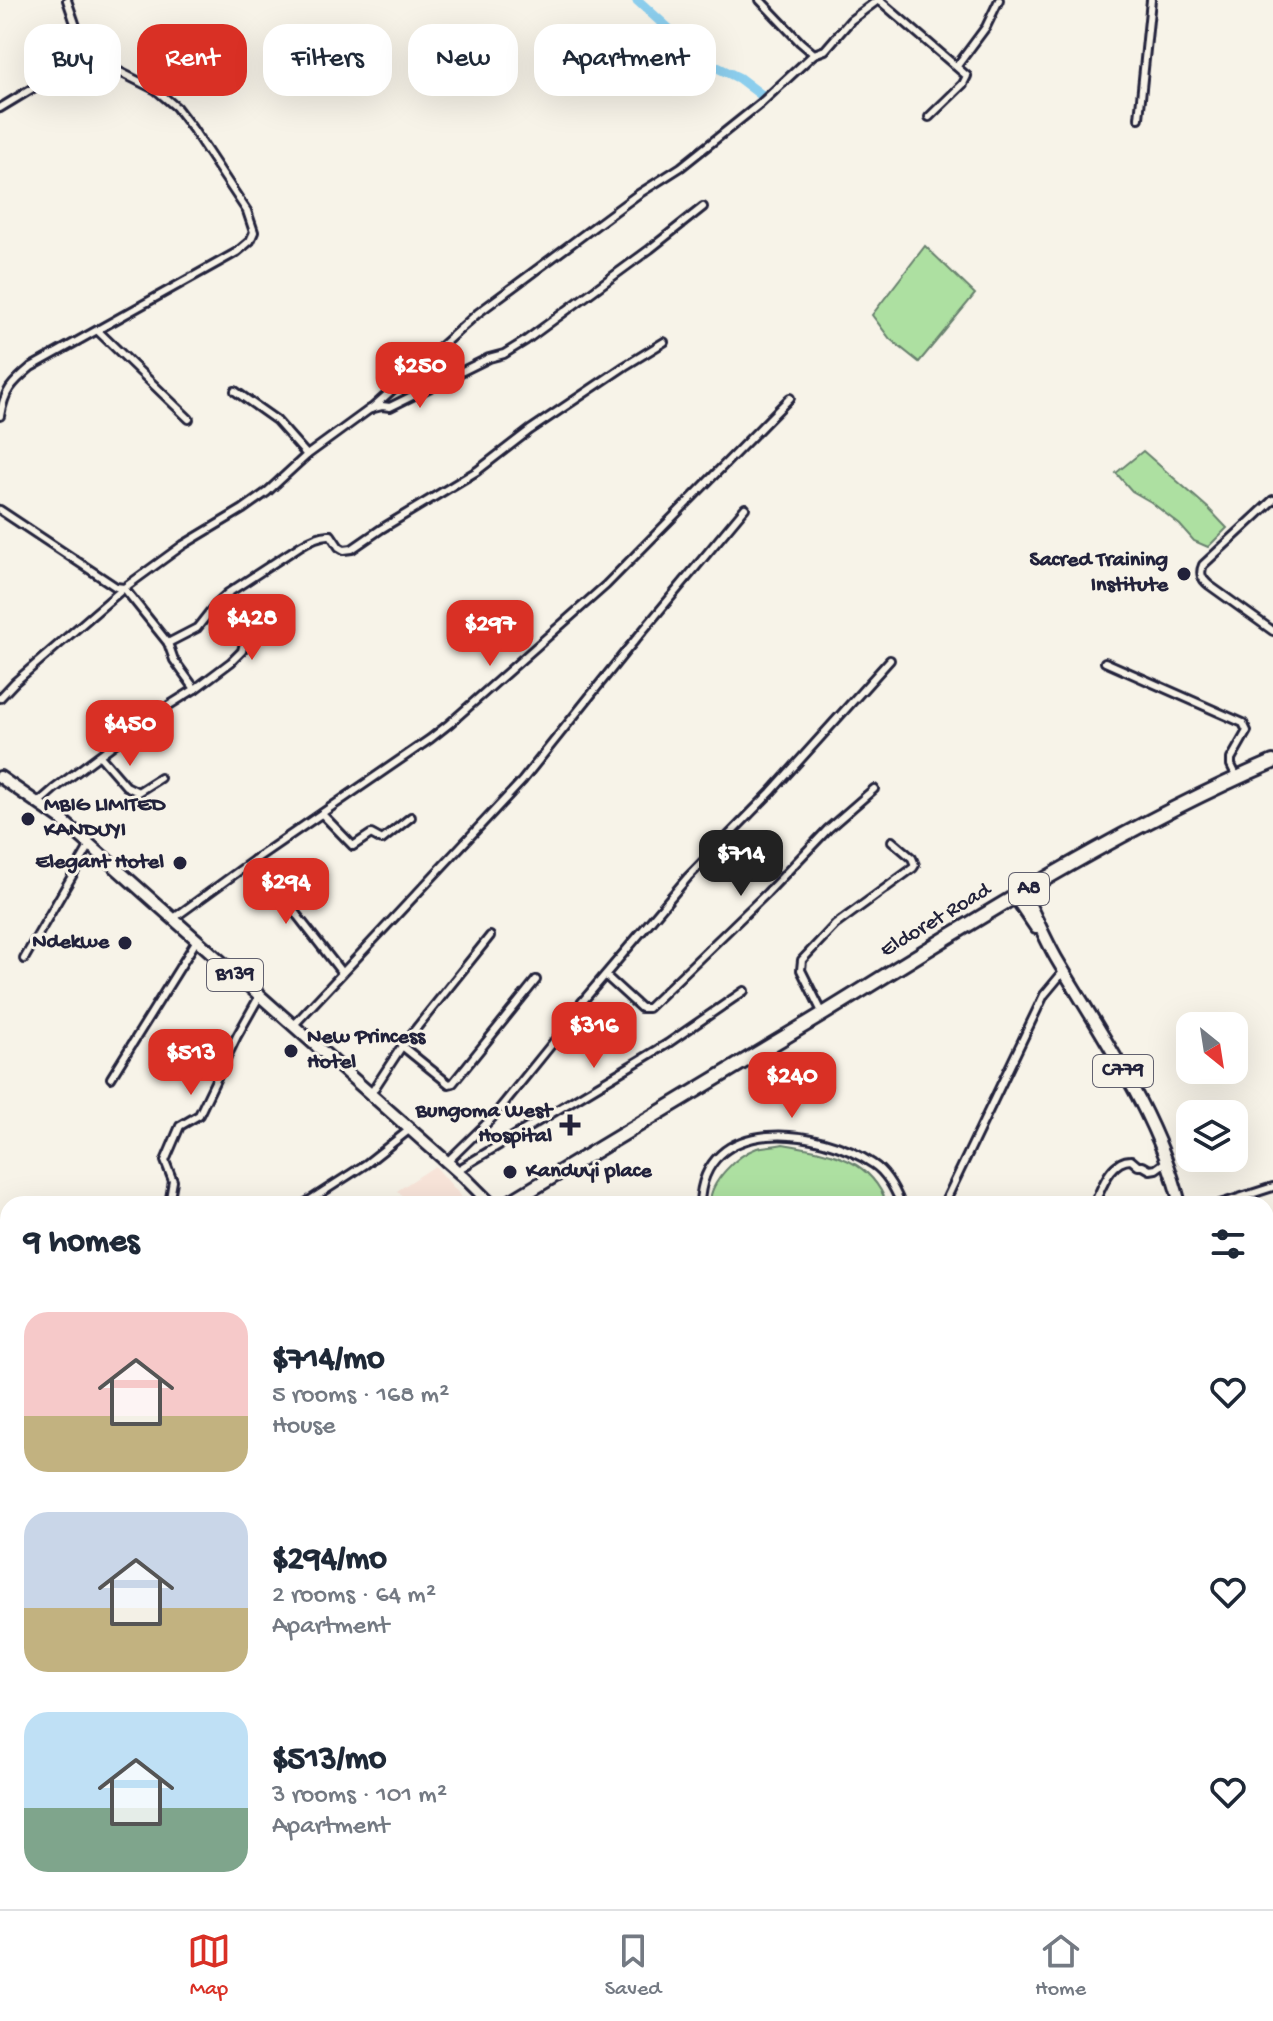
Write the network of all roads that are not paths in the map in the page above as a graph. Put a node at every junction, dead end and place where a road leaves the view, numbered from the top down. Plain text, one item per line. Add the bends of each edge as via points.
1 (67, 0) edge
2 (760, 0) edge
3 (879, 0) edge
4 (999, 0) edge
5 (1151, 0) edge
6 (75, 24) edge
7 (814, 54) junction
8 (957, 66) junction
9 (121, 73) edge
10 (24, 93) edge
11 (0, 108) edge
12 (929, 117) dead end
13 (1139, 118) dead end
14 (703, 207) dead end
15 (98, 331) junction
16 (664, 342) dead end
17 (235, 391) dead end
18 (790, 398) dead end
19 (370, 409) junction
20 (0, 416) edge
21 (189, 419) dead end
22 (307, 455) junction
23 (1273, 500) edge
24 (745, 508) dead end
25 (0, 510) edge
26 (124, 588) junction
27 (289, 615) dead end
28 (1273, 631) edge
29 (168, 643) junction
30 (890, 660) dead end
31 (1105, 662) dead end
32 (195, 689) junction
33 (0, 698) edge
34 (100, 756) junction
35 (1273, 762) edge
36 (0, 777) edge
37 (1237, 777) junction
38 (160, 778) dead end
39 (874, 789) dead end
40 (38, 803) junction
41 (322, 814) junction
42 (411, 817) dead end
43 (892, 841) dead end
44 (90, 845) junction
45 (254, 860) junction
46 (1020, 897) junction
47 (174, 918) junction
48 (490, 936) dead end
49 (197, 940) junction
50 (24, 959) dead end
51 (1064, 971) junction
52 (342, 973) junction
53 (606, 976) junction
54 (536, 980) dead end
55 (744, 991) dead end
56 (259, 997) junction
57 (823, 1014) junction
58 (293, 1026) junction
59 (402, 1046) junction
60 (111, 1078) dead end
61 (370, 1095) junction
62 (409, 1130) junction
63 (1167, 1161) junction
64 (446, 1163) junction
65 (461, 1174) junction
66 (1273, 1187) edge
67 (170, 1196) edge
68 (316, 1196) edge
69 (481, 1196) edge
70 (490, 1196) edge
71 (520, 1196) edge
72 (701, 1196) edge
73 (897, 1196) edge
74 (948, 1196) edge
75 (1098, 1196) edge
76 (1178, 1196) edge
77 (1245, 1196) edge

1 - 6 street
2 - 7 street
3 - 7 street
3 - 8 street
4 - 8 street
5 - 13 street
7 - 19 street via 681,167 478,313
8 - 12 street via 966,80
9 - 15 street via 156,90 176,107 247,211 254,232 237,252
10 - 11 street
14 - 19 street via 504,354 390,407
15 - 20 street via 17,379
15 - 21 street
16 - 29 street via 477,471 352,549 344,550 331,535 312,539 228,593 197,628
17 - 22 street via 276,420
18 - 41 street via 559,627 430,739
19 - 22 street
22 - 26 street via 267,492
23 - 28 street via 1201,570 1209,585
24 - 52 street via 522,781
25 - 26 street
26 - 29 street
26 - 33 street
27 - 32 street via 277,623 270,620 245,639 231,662
29 - 32 street
30 - 53 street via 688,877
31 - 37 street via 1243,723 1247,731 1231,759
32 - 34 street
34 - 38 street via 131,790 138,792
34 - 40 street
35 - 37 highway, Eldoret Road / A8
36 - 40 main road, B139
37 - 46 highway, Eldoret Road / A8 via 1145,822
39 - 53 street via 648,1008 641,1008
40 - 44 main road, B139
41 - 42 street via 353,846 371,834 384,839
41 - 45 street
43 - 57 street via 912,858 913,868 835,925 802,960 801,970
44 - 47 main road, B139
44 - 50 street
45 - 47 street
45 - 52 street
46 - 51 main road, C779
46 - 57 highway, Eldoret Road / A8
47 - 49 main road, B139
48 - 59 street
49 - 56 main road, B139
49 - 60 street
51 - 63 main road, C779 via 1118,1061
51 - 74 street via 1044,995
52 - 58 street
53 - 64 street via 503,1106
54 - 59 street via 453,1083
55 - 65 street
56 - 58 main road, B139
56 - 67 street via 199,1115 177,1131 165,1161 173,1181
57 - 71 highway, Eldoret Road / A8
58 - 61 main road, B139
59 - 61 street
61 - 62 main road, B139
62 - 64 main road, B139
62 - 68 street
63 - 75 street via 1153,1170 1121,1161
63 - 76 main road, C779
64 - 65 main road, B139
65 - 69 main road
65 - 70 main road
66 - 77 street
72 - 73 street via 704,1176 723,1151 736,1143 786,1134 853,1152 888,1178

